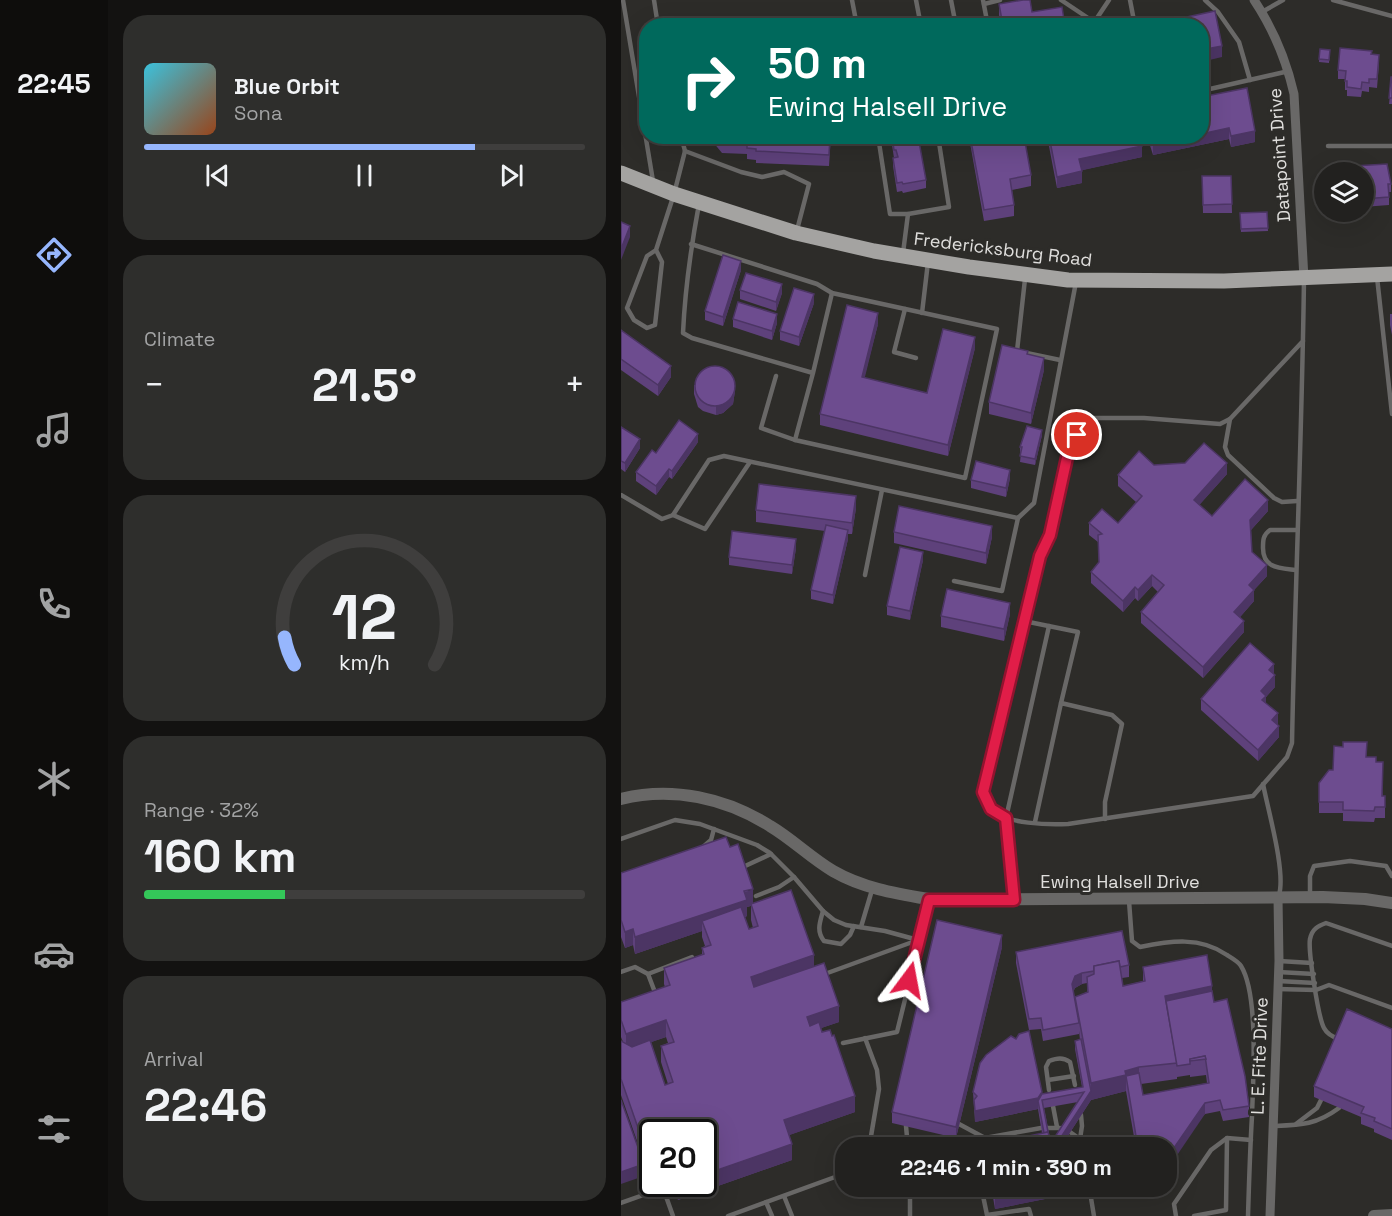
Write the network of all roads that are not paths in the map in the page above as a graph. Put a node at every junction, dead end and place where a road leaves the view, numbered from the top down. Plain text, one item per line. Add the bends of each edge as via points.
1 (623, 0) edge
2 (654, 0) edge
3 (852, 0) edge
4 (916, 0) edge
5 (951, 0) edge
6 (1000, 0) edge
7 (1061, 0) edge
8 (1077, 0) edge
9 (1109, 0) edge
10 (1130, 0) edge
11 (1205, 0) edge
12 (1254, 0) edge
13 (1283, 0) edge
14 (1333, 0) edge
15 (983, 2) edge
16 (1072, 7) junction
17 (1262, 12) junction
18 (1392, 16) edge
19 (657, 18) edge
20 (855, 18) edge
21 (919, 18) edge
22 (954, 18) edge
23 (986, 18) edge
24 (1090, 18) edge
25 (1097, 18) edge
26 (1133, 18) edge
27 (1289, 72) junction
28 (1250, 80) junction
29 (1209, 89) edge
30 (639, 97) edge
31 (647, 144) edge
32 (683, 144) edge
33 (879, 144) edge
34 (939, 144) edge
35 (1328, 146) dead end
36 (1392, 146) edge
37 (685, 151) junction
38 (621, 173) edge
39 (654, 187) junction
40 (674, 194) junction
41 (699, 202) junction
42 (907, 214) junction
43 (796, 233) junction
44 (691, 244) junction
45 (656, 249) junction
46 (903, 256) junction
47 (929, 260) junction
48 (1026, 274) junction
49 (1392, 274) edge
50 (1376, 275) junction
51 (1304, 279) junction
52 (1076, 280) junction
53 (832, 293) junction
54 (905, 309) junction
55 (923, 313) junction
56 (1303, 341) junction
57 (916, 358) dead end
58 (1060, 360) junction
59 (813, 373) junction
60 (776, 376) dead end
61 (1392, 414) edge
62 (1230, 419) junction
63 (795, 440) junction
64 (750, 462) junction
65 (882, 490) junction
66 (621, 495) edge
67 (1297, 501) junction
68 (673, 515) junction
69 (1018, 518) junction
70 (1296, 530) junction
71 (1295, 570) junction
72 (865, 575) dead end
73 (954, 581) dead end
74 (1024, 621) junction
75 (1049, 626) junction
76 (1061, 703) junction
77 (1263, 784) junction
78 (621, 799) edge
79 (1006, 818) junction
80 (1105, 819) junction
81 (1035, 822) junction
82 (714, 830) junction
83 (621, 839) edge
84 (694, 850) edge
85 (771, 854) junction
86 (743, 867) edge
87 (1392, 876) edge
88 (794, 877) junction
89 (872, 887) junction
90 (756, 896) dead end
91 (1310, 897) junction
92 (1129, 898) junction
93 (1278, 898) junction
94 (929, 900) junction
95 (1014, 900) junction
96 (1392, 903) edge
97 (823, 911) junction
98 (854, 926) junction
99 (861, 927) junction
100 (918, 940) junction
101 (1392, 946) edge
102 (692, 957) edge
103 (1312, 963) junction
104 (621, 972) edge
105 (648, 974) junction
106 (1314, 974) junction
107 (819, 975) edge
108 (1278, 976) junction
109 (1315, 983) junction
110 (1316, 990) junction
111 (647, 999) edge
112 (1392, 1008) edge
113 (865, 1038) junction
114 (1339, 1040) edge
115 (843, 1043) dead end
116 (1074, 1076) junction
117 (1048, 1080) junction
118 (1075, 1085) dead end
119 (1049, 1090) edge
120 (1321, 1100) edge
121 (1053, 1106) edge
122 (1339, 1108) edge
123 (1081, 1115) edge
124 (959, 1124) edge
125 (906, 1126) edge
126 (1273, 1126) junction
127 (1294, 1126) junction
128 (1057, 1127) junction
129 (871, 1137) edge
130 (907, 1137) edge
131 (983, 1137) edge
132 (991, 1137) edge
133 (1077, 1137) edge
134 (1080, 1137) edge
135 (1227, 1138) junction
136 (1251, 1140) junction
137 (835, 1177) edge
138 (784, 1196) junction
139 (910, 1197) edge
140 (983, 1197) edge
141 (1091, 1197) edge
142 (767, 1202) junction
143 (621, 1203) edge
144 (1392, 1215) edge
145 (673, 1216) edge
146 (728, 1216) edge
147 (772, 1216) edge
148 (792, 1216) edge
149 (910, 1216) edge
150 (1031, 1216) edge
151 (1094, 1216) edge
152 (1176, 1216) edge
153 (1194, 1216) edge
154 (1248, 1216) edge
155 (1270, 1216) edge
156 (1374, 1216) edge

1 - 30 lane
2 - 19 lane
3 - 20 lane
4 - 21 lane
5 - 22 lane
6 - 15 lane
7 - 16 lane
8 - 16 lane
9 - 25 lane
10 - 26 lane
11 - 28 lane via 1239,42
12 - 17 street, Datapoint Drive
13 - 17 lane
14 - 18 lane
15 - 23 lane
16 - 24 lane
17 - 27 street, Datapoint Drive
27 - 28 lane
27 - 51 street, Datapoint Drive via 1296,108
28 - 29 lane
31 - 39 lane
32 - 37 lane
33 - 42 lane via 890,214
34 - 42 lane via 949,207
35 - 36 lane
37 - 40 lane
37 - 43 lane via 741,172 762,177 784,172 809,184
38 - 39 main road, Fredericksburg Road
39 - 40 main road, Fredericksburg Road
40 - 41 main road, Fredericksburg Road
40 - 45 lane
41 - 43 main road, Fredericksburg Road
41 - 44 lane
42 - 46 lane
43 - 46 main road, Fredericksburg Road
44 - 53 lane via 817,284
44 - 59 lane via 683,333
45 - 45 lane via 661,262 655,325 647,328 634,320 627,308 647,256
46 - 47 main road, Fredericksburg Road
47 - 48 main road, Fredericksburg Road
47 - 55 lane
48 - 52 main road, Fredericksburg Road
48 - 58 lane via 1017,351
49 - 50 main road, Fredericksburg Road
50 - 51 main road, Fredericksburg Road
50 - 61 lane
51 - 52 main road, Fredericksburg Road
51 - 56 lane
52 - 58 lane
53 - 54 lane
53 - 59 lane
54 - 55 lane
54 - 57 lane via 894,352
55 - 63 lane via 997,329 965,477
56 - 62 lane
56 - 67 lane
58 - 69 lane via 1034,503
59 - 63 lane
60 - 63 lane via 761,428
62 - 67 lane via 1225,447 1228,455 1274,498
62 - 74 lane via 1220,424 1086,418 1068,453 1050,535 1040,556
64 - 65 lane
64 - 68 lane via 724,456 709,460
64 - 68 lane via 705,529
65 - 69 lane
65 - 72 lane
66 - 68 lane via 662,519
67 - 70 lane
69 - 73 lane via 1002,591
70 - 71 lane
70 - 71 lane via 1270,530 1263,546 1263,555 1270,565
71 - 77 lane via 1291,743 1287,757
74 - 75 lane
74 - 79 lane via 983,792 991,809
75 - 76 lane via 1078,632
75 - 79 lane
76 - 80 lane via 1112,716 1122,724
76 - 81 lane
77 - 80 lane via 1253,796
77 - 93 lane via 1279,866
78 - 89 street, Ewing Halsell Drive via 663,794 726,804 770,825 833,871
79 - 81 lane
79 - 95 lane
80 - 81 lane via 1050,825
82 - 83 lane via 675,820
82 - 84 lane via 711,840
82 - 85 lane
85 - 86 lane
85 - 88 lane
87 - 91 lane via 1386,866 1350,861 1314,866
88 - 90 lane
88 - 97 lane
89 - 94 street, Ewing Halsell Drive
89 - 99 lane
91 - 93 street, Ewing Halsell Drive
91 - 96 street, Ewing Halsell Drive
92 - 93 street, Ewing Halsell Drive
92 - 95 street, Ewing Halsell Drive
92 - 136 lane via 1132,941 1140,947 1169,941 1199,942 1221,950 1241,965 1252,1008
93 - 108 street, L. E. Fite Drive
94 - 95 street, Ewing Halsell Drive
94 - 100 lane
97 - 98 lane via 834,920
97 - 98 lane via 819,929 824,941 841,944
98 - 99 lane
99 - 100 lane
100 - 107 lane
100 - 113 lane via 897,1032
101 - 103 lane via 1326,923 1313,931 1310,938
102 - 105 lane
103 - 106 lane
103 - 108 lane
104 - 105 lane via 635,967
105 - 111 lane via 656,996
106 - 108 lane
106 - 109 lane
108 - 109 lane
108 - 110 lane
108 - 126 street, L. E. Fite Drive
109 - 110 lane
110 - 112 lane via 1329,986
110 - 114 lane via 1325,1031
113 - 115 lane
113 - 129 lane via 877,1070 879,1089
116 - 117 lane
116 - 117 lane via 1070,1062 1056,1058 1046,1067
116 - 118 lane
117 - 119 lane
120 - 127 lane
121 - 128 lane
122 - 127 lane via 1307,1125
123 - 134 lane
124 - 131 lane
125 - 130 lane
126 - 127 lane
126 - 155 street, L. E. Fite Drive
128 - 132 lane
128 - 133 lane
135 - 136 lane
135 - 152 lane via 1211,1150 1174,1204
135 - 153 lane via 1226,1210
136 - 154 lane
137 - 138 lane
138 - 142 lane
138 - 148 lane
139 - 149 lane
140 - 150 lane via 987,1215 1029,1209
141 - 151 lane
142 - 146 lane
142 - 147 lane
143 - 145 lane via 663,1188
144 - 156 street

